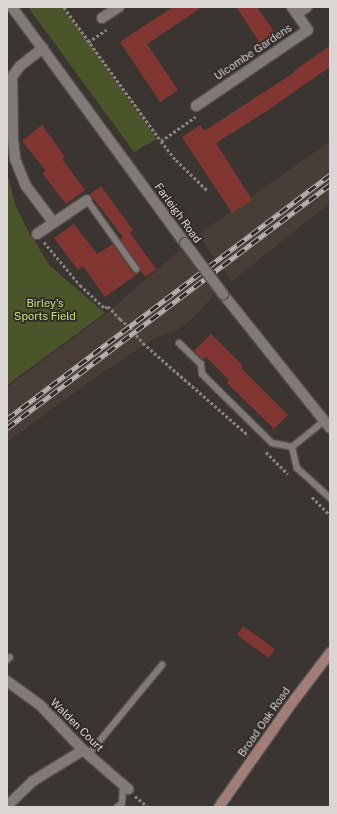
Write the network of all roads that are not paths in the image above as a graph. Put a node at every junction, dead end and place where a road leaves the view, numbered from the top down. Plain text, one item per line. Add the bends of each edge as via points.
1 (12, 7) edge
2 (119, 7) edge
3 (307, 7) edge
4 (294, 10) edge
5 (102, 18) road end
6 (43, 48) junction
7 (196, 106) road end
8 (87, 200) joint
9 (54, 223) junction
10 (37, 234) road end
11 (136, 269) dead end
12 (179, 342) dead end
13 (327, 424) edge
14 (292, 448) junction
15 (330, 498) edge
16 (330, 653) edge
17 (162, 665) dead end
18 (7, 681) edge
19 (85, 753) junction
20 (125, 787) joint
21 (7, 806) edge
22 (117, 807) edge
23 (220, 807) edge

1 - 6 street, Farleigh Road
2 - 5 street
3 - 4 street, Ulcombe Gardens
4 - 7 street, Ulcombe Gardens via 308,30
6 - 9 street via 20,66 12,77 13,139 15,159 26,186
6 - 13 street, Farleigh Road, bridge via 223,294
8 - 9 street
8 - 11 lane
9 - 10 street
12 - 14 lane via 201,364 202,374 272,442
13 - 14 lane
14 - 15 lane via 297,468
16 - 23 street, Broad Oak Road
17 - 19 lane
18 - 19 street, Walden Court via 40,705
19 - 20 street, Walden Court
19 - 21 street via 33,781
20 - 22 lane via 122,803

